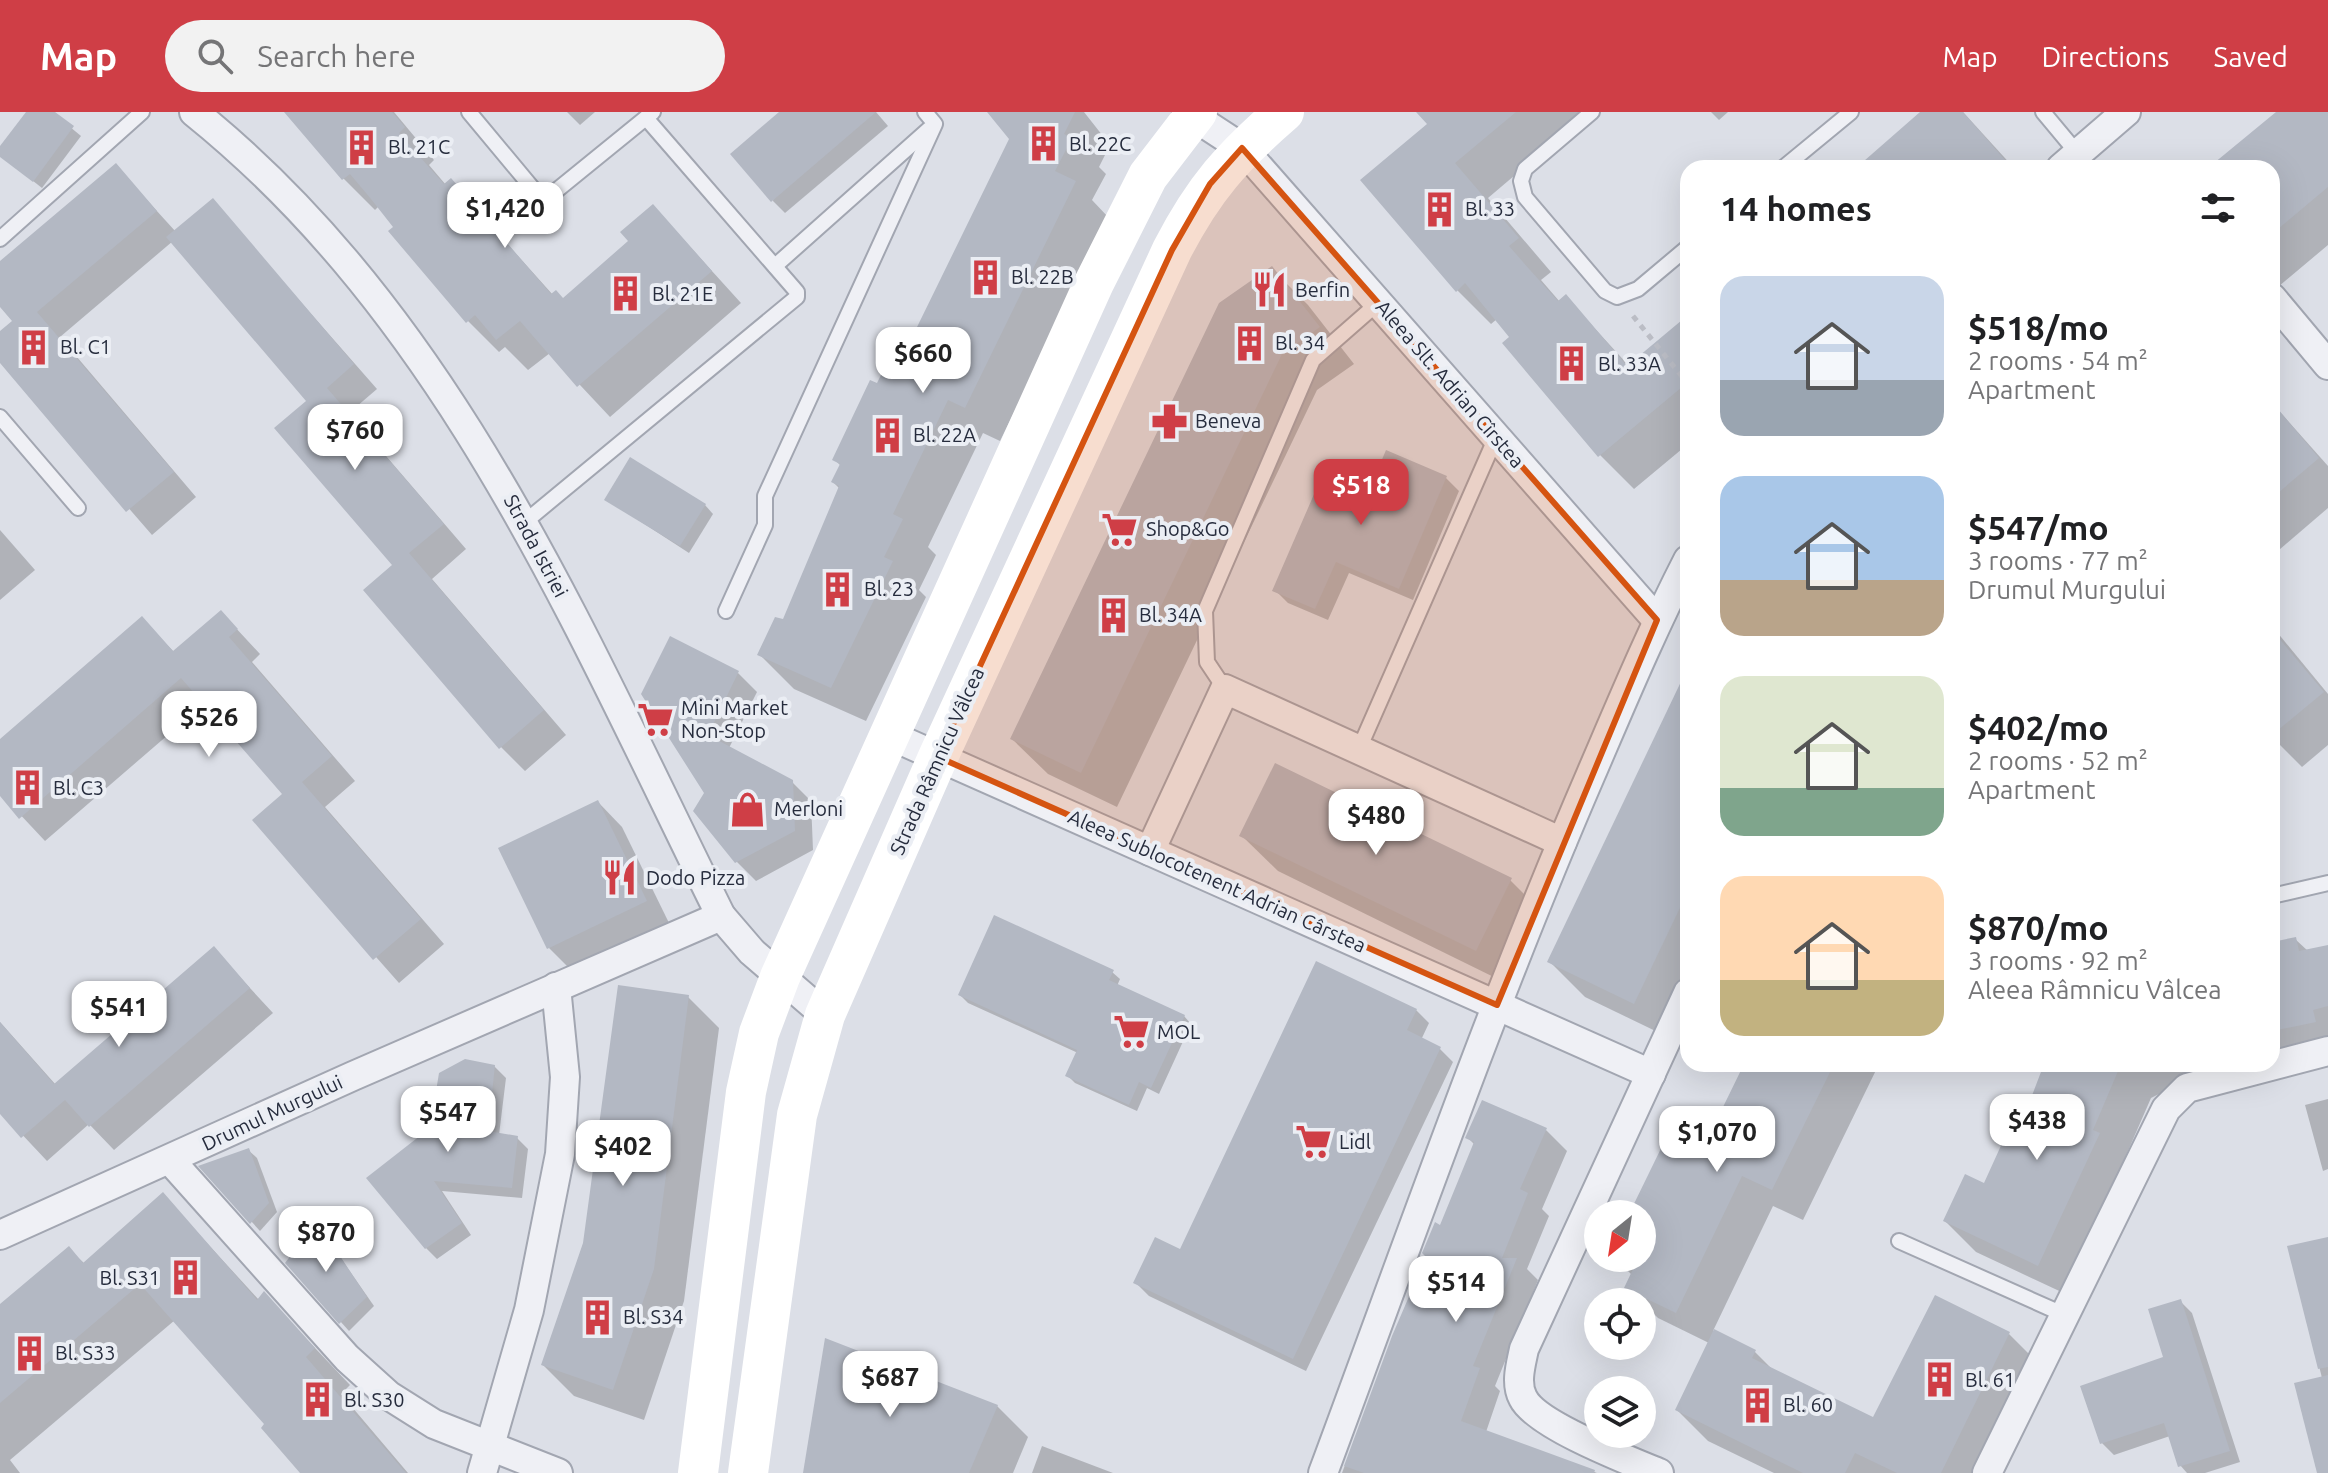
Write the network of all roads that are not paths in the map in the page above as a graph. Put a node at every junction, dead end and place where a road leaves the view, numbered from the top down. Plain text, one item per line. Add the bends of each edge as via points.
1 (142, 112) edge
2 (194, 112) edge
3 (469, 112) edge
4 (1284, 112) edge
5 (1592, 112) edge
6 (1851, 112) edge
7 (2043, 112) edge
8 (2126, 112) edge
9 (1191, 114) edge
10 (650, 115) edge
11 (930, 118) edge
12 (1242, 148) junction
13 (1793, 160) edge
14 (2068, 160) edge
15 (2070, 160) edge
16 (0, 239) edge
17 (1680, 254) edge
18 (775, 266) junction
19 (1378, 303) junction
20 (2280, 308) edge
21 (2328, 365) edge
22 (0, 417) edge
23 (1496, 437) junction
24 (78, 508) dead end
25 (526, 521) junction
26 (1680, 575) edge
27 (726, 611) dead end
28 (1657, 620) junction
29 (1225, 689) junction
30 (887, 734) junction
31 (1359, 749) junction
32 (938, 757) junction
33 (1562, 842) junction
34 (1150, 851) junction
35 (2328, 883) edge
36 (2280, 894) edge
37 (721, 916) junction
38 (780, 977) junction
39 (556, 987) junction
40 (1497, 1005) junction
41 (1680, 1011) edge
42 (825, 1015) junction
43 (2328, 1051) edge
44 (2280, 1064) edge
45 (2248, 1072) edge
46 (1651, 1074) junction
47 (170, 1160) junction
48 (0, 1235) edge
49 (1899, 1241) dead end
50 (2065, 1315) junction
51 (487, 1460) edge
52 (558, 1473) edge
53 (698, 1473) edge
54 (748, 1473) edge
55 (1323, 1473) edge
56 (1659, 1473) edge
57 (1987, 1473) edge

1 - 16 lane
2 - 25 street, Strada Istriei via 282,188 337,247 426,365
3 - 10 lane via 546,199
4 - 12 street, Strada Râmnicu Vâlcea
5 - 17 lane via 1525,169 1525,197 1605,291 1617,297 1638,289
6 - 13 lane
7 - 14 lane
8 - 15 street
9 - 12 street, Aleea Slt. Adrian Cîrstea
9 - 30 street via 1123,222
10 - 18 lane
11 - 18 lane
11 - 27 lane via 765,496 765,525
12 - 19 street, Aleea Slt. Adrian Cîrstea
12 - 32 street, Strada Râmnicu Vâlcea via 1210,184 1172,250
18 - 25 lane via 797,292 794,301
19 - 23 street, Aleea Slt. Adrian Cîrstea
19 - 29 lane via 1313,360 1205,611 1207,662
20 - 21 street
22 - 24 lane
23 - 28 street, Aleea Slt. Adrian Cîrstea
23 - 31 lane
25 - 37 street, Strada Istriei
26 - 28 street
28 - 33 street
29 - 31 street
29 - 34 street
30 - 32 street, Aleea Sublocotenent Adrian Cârstea
30 - 38 street
31 - 33 street
32 - 34 street, Aleea Sublocotenent Adrian Cârstea
32 - 42 street, Strada Râmnicu Vâlcea
33 - 40 street
34 - 40 street, Aleea Sublocotenent Adrian Cârstea
35 - 36 lane
37 - 38 street, Strada Istriei
37 - 39 street, Drumul Murgului
38 - 42 street, Strada Istriei
38 - 53 street via 759,1033 746,1092
39 - 47 street, Drumul Murgului
39 - 51 street via 565,1077 560,1154 529,1310
40 - 46 street, Aleea Sublocotenent Adrian Cârstea
40 - 55 street
41 - 46 street
42 - 54 street, Strada Râmnicu Vâlcea via 797,1115
43 - 44 street
45 - 50 street via 2187,1088 2166,1109
46 - 56 street via 1524,1349 1519,1378 1523,1399 1539,1414 1599,1448
47 - 48 street, Drumul Murgului
47 - 51 street via 347,1358 388,1395
49 - 50 lane
50 - 57 street
51 - 52 street

